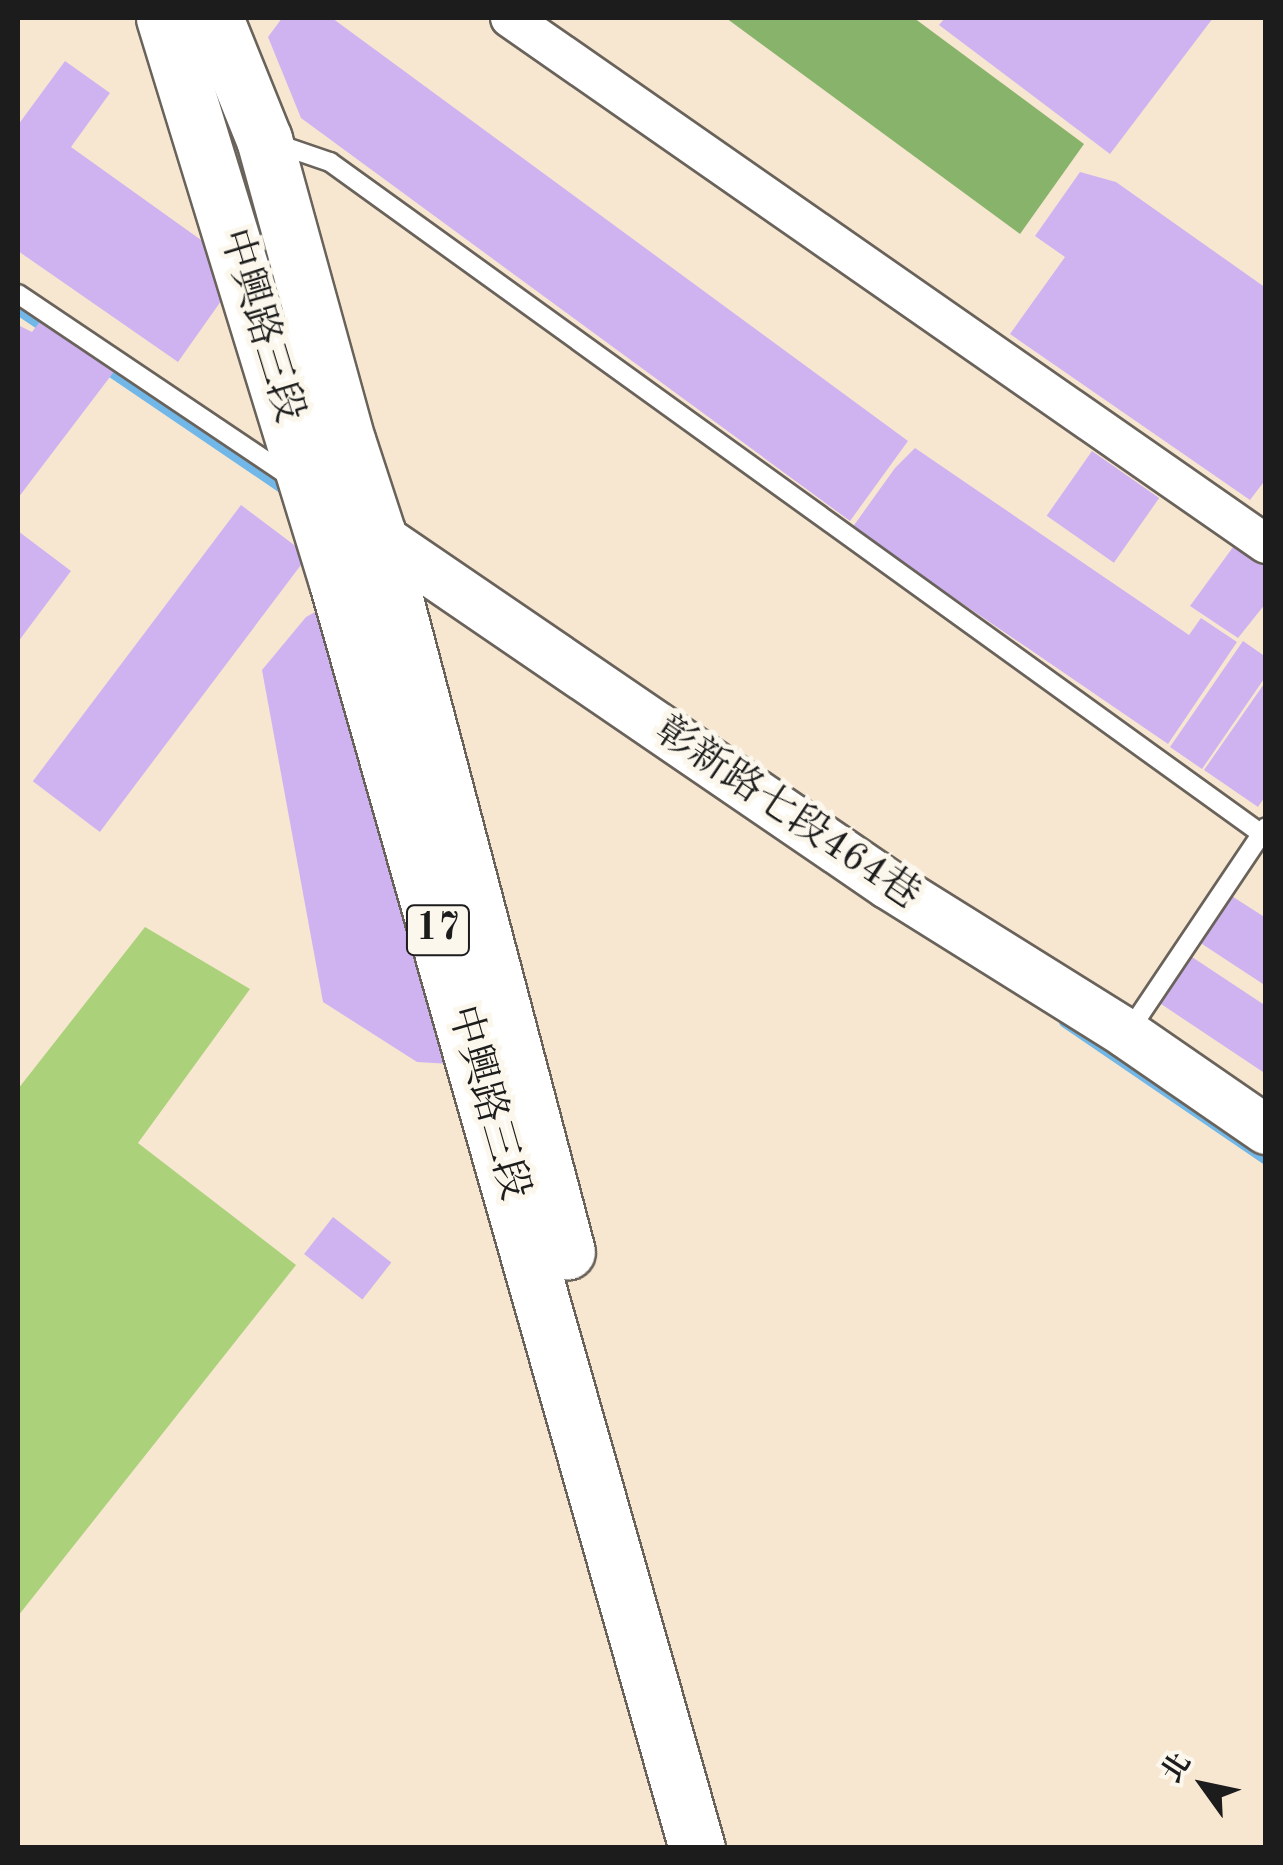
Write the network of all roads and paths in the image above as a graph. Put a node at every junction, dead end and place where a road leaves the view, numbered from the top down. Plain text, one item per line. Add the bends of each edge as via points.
1 (164, 18) edge
2 (215, 18) edge
3 (510, 18) edge
4 (264, 139) junction
5 (18, 294) edge
6 (311, 492) junction
7 (378, 535) junction
8 (1266, 544) edge
9 (1264, 833) edge
10 (1127, 1034) junction
11 (1266, 1130) edge
12 (697, 1848) edge
13 (730, 1848) edge

1 - 6 main road, 中興路三段 / 17
2 - 4 main road, 中興路三段 / 17
3 - 8 street
4 - 7 main road, 中興路三段 / 17
4 - 9 lane via 330,162
5 - 6 lane
6 - 7 street, 彰新路七段464巷
6 - 12 main road, 中興路三段 / 17
7 - 10 street, 彰新路七段464巷 via 888,885
7 - 13 main road, 中興路三段 / 17
9 - 10 lane
10 - 11 street, 彰新路七段464巷

